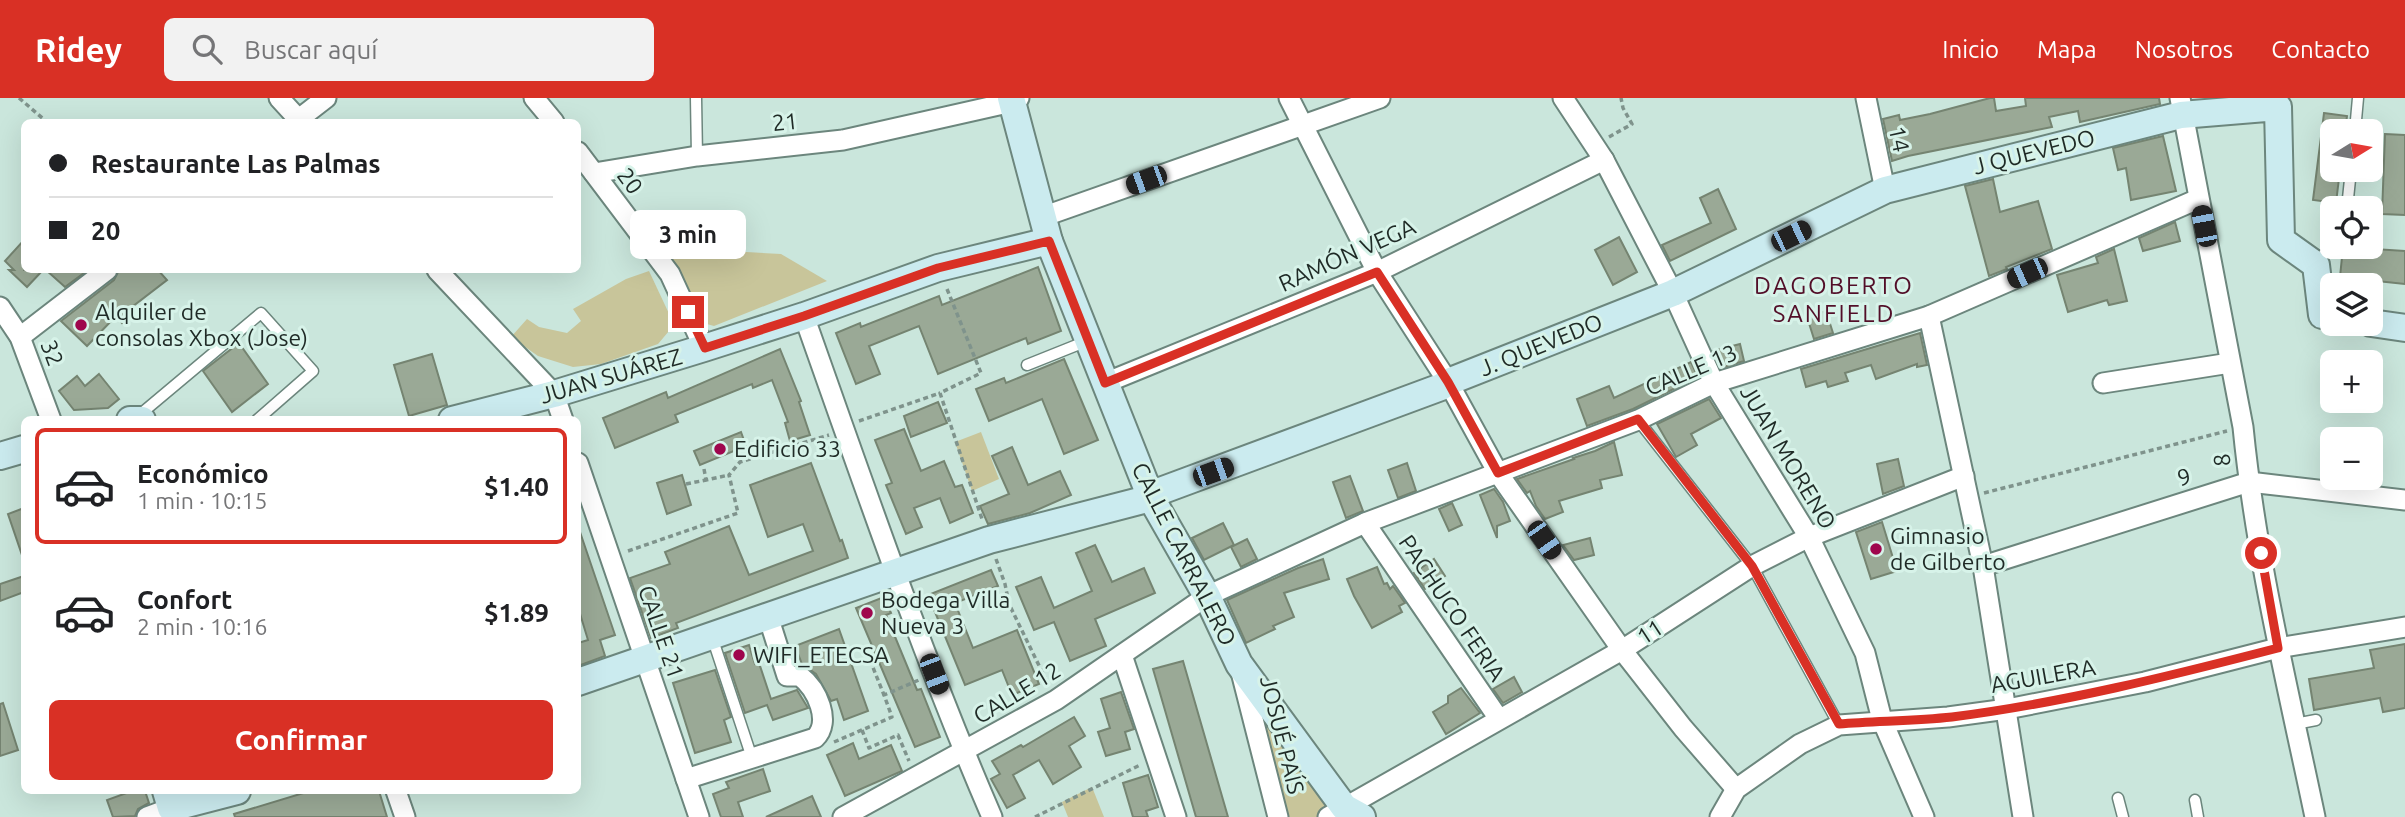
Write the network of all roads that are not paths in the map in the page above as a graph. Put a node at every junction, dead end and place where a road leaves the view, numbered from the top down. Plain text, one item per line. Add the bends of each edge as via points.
1 (279, 98) edge
2 (326, 98) edge
3 (534, 98) edge
4 (696, 98) edge
5 (1289, 98) edge
6 (1380, 98) edge
7 (1563, 98) edge
8 (1866, 98) edge
9 (2358, 98) edge
10 (1014, 99) edge
11 (2182, 106) edge
12 (296, 119) edge
13 (302, 119) edge
14 (552, 119) edge
15 (2355, 119) edge
16 (1302, 124) junction
17 (1599, 153) junction
18 (581, 156) edge
19 (696, 156) junction
20 (594, 173) junction
21 (1885, 190) junction
22 (2198, 199) junction
23 (1045, 229) junction
24 (2321, 259) edge
25 (2316, 265) junction
26 (1377, 272) junction
27 (103, 273) edge
28 (440, 273) edge
29 (1673, 293) junction
30 (2320, 299) edge
31 (0, 307) edge
32 (804, 316) junction
33 (1929, 316) junction
34 (2383, 325) edge
35 (2405, 328) edge
36 (20, 337) junction
37 (1087, 341) junction
38 (705, 348) junction
39 (2230, 363) junction
40 (1027, 365) dead end
41 (1448, 382) junction
42 (1105, 383) junction
43 (1714, 383) junction
44 (2103, 383) dead end
45 (554, 394) junction
46 (50, 416) edge
47 (140, 416) edge
48 (262, 416) edge
49 (468, 416) edge
50 (562, 416) edge
51 (1638, 419) junction
52 (21, 450) edge
53 (0, 456) edge
54 (581, 472) edge
55 (1498, 473) junction
56 (1964, 476) junction
57 (2249, 482) junction
58 (1151, 498) junction
59 (2405, 500) edge
60 (1365, 523) junction
61 (1809, 537) junction
62 (1752, 566) junction
63 (1983, 566) junction
64 (894, 573) junction
65 (1207, 596) junction
66 (768, 616) junction
67 (2405, 626) edge
68 (712, 636) junction
69 (2278, 648) junction
70 (1622, 650) junction
71 (1122, 655) junction
72 (645, 658) junction
73 (1239, 664) junction
74 (581, 681) edge
75 (2007, 709) junction
76 (1499, 719) junction
77 (1882, 720) junction
78 (2316, 720) dead end
79 (1839, 724) junction
80 (2295, 724) junction
81 (964, 752) junction
82 (752, 758) junction
83 (686, 779) junction
84 (1736, 789) junction
85 (223, 794) edge
86 (397, 794) edge
87 (2118, 798) dead end
88 (2195, 800) dead end
89 (171, 805) edge
90 (1345, 814) edge
91 (146, 817) edge
92 (405, 817) edge
93 (699, 817) edge
94 (843, 817) edge
95 (992, 817) edge
96 (1176, 817) edge
97 (1278, 817) edge
98 (1720, 817) edge
99 (1924, 817) edge
100 (2023, 817) edge
101 (2123, 817) edge
102 (2198, 817) edge
103 (2315, 817) edge

1 - 12 street
2 - 13 street
3 - 14 street
4 - 19 lane
5 - 16 street
6 - 16 street, JUAN SUÁREZ
7 - 17 street, JUAN MORENO
8 - 21 street, 14
9 - 15 lane
10 - 19 street, 21 via 843,140
10 - 23 street, CALLE CARRALERO
11 - 21 street, J QUEVEDO
11 - 22 street, 8
11 - 25 street, J QUEVEDO via 2278,107 2281,240
16 - 23 street, JUAN SUÁREZ
16 - 26 street
17 - 26 street, RAMÓN VEGA
17 - 29 street, JUAN MORENO
18 - 20 street, 20
19 - 20 street, 21
20 - 38 street, 20 via 670,274
21 - 29 street, J. QUEVEDO
22 - 33 street, CALLE 13
22 - 39 street, 8
23 - 32 street, JUAN SUÁREZ
23 - 37 street, CALLE CARRALERO
24 - 25 lane
25 - 30 street
26 - 41 street
26 - 42 street, RAMÓN VEGA
27 - 36 street
28 - 45 street
29 - 41 street, J. QUEVEDO
29 - 43 street, JUAN MORENO
31 - 36 street, 32
32 - 38 street, JUAN SUÁREZ
32 - 64 street
33 - 43 street, CALLE 13
33 - 56 street
34 - 35 street
36 - 46 street, 32
37 - 40 lane
37 - 42 street, CALLE CARRALERO
38 - 45 street, JUAN SUÁREZ
39 - 44 street
39 - 57 street, 8 via 2244,427
41 - 55 street
41 - 58 street, J. QUEVEDO
42 - 58 street, CALLE CARRALERO
43 - 51 street, CALLE 13
43 - 61 street, JUAN MORENO
45 - 49 street, JUAN SUÁREZ
45 - 50 street
47 - 48 lane via 261,313 313,371
51 - 55 street, CALLE 13
51 - 62 lane
52 - 53 street
54 - 72 street, CALLE 21
55 - 60 street, CALLE 13
55 - 70 street
56 - 61 street, 11
56 - 63 street
57 - 59 street, 9
57 - 63 street, 9
57 - 69 street, 8
58 - 64 street, J. QUEVEDO via 989,540
58 - 65 street, CALLE CARRALERO
60 - 65 street, CALLE 13
60 - 76 street, PACHUCO FERIA
61 - 62 street, 11
61 - 77 street, JUAN MORENO via 1865,653
62 - 70 street, 11
62 - 79 lane
63 - 75 street
64 - 66 street, J. QUEVEDO
64 - 81 street
65 - 71 street, CALLE 12
65 - 73 street, CALLE CARRALERO
66 - 68 street, J. QUEVEDO
66 - 82 street via 787,676 800,676 815,690 823,722 815,738
67 - 69 street, AGUILERA
68 - 72 street, J. QUEVEDO
68 - 82 lane
69 - 75 street, AGUILERA via 2146,682
69 - 80 street, 8
70 - 76 street, 11
70 - 84 street
71 - 81 street, CALLE 12 via 1056,700
71 - 96 street
72 - 74 street, J. QUEVEDO
72 - 83 street, CALLE 21
73 - 90 street, CALLE CARRALERO
73 - 97 street, JOSUÉ PAÍS
75 - 77 street, AGUILERA
75 - 100 street
76 - 90 street, 11
77 - 79 street, AGUILERA
77 - 99 street, JUAN MORENO
78 - 80 lane
79 - 84 street, AGUILERA via 1800,744
80 - 103 street, 8
81 - 94 street, CALLE 12
81 - 95 street
82 - 83 street
83 - 93 street, CALLE 21
84 - 98 street, AGUILERA
85 - 89 street
86 - 92 street
87 - 101 lane
88 - 102 lane
89 - 91 street

